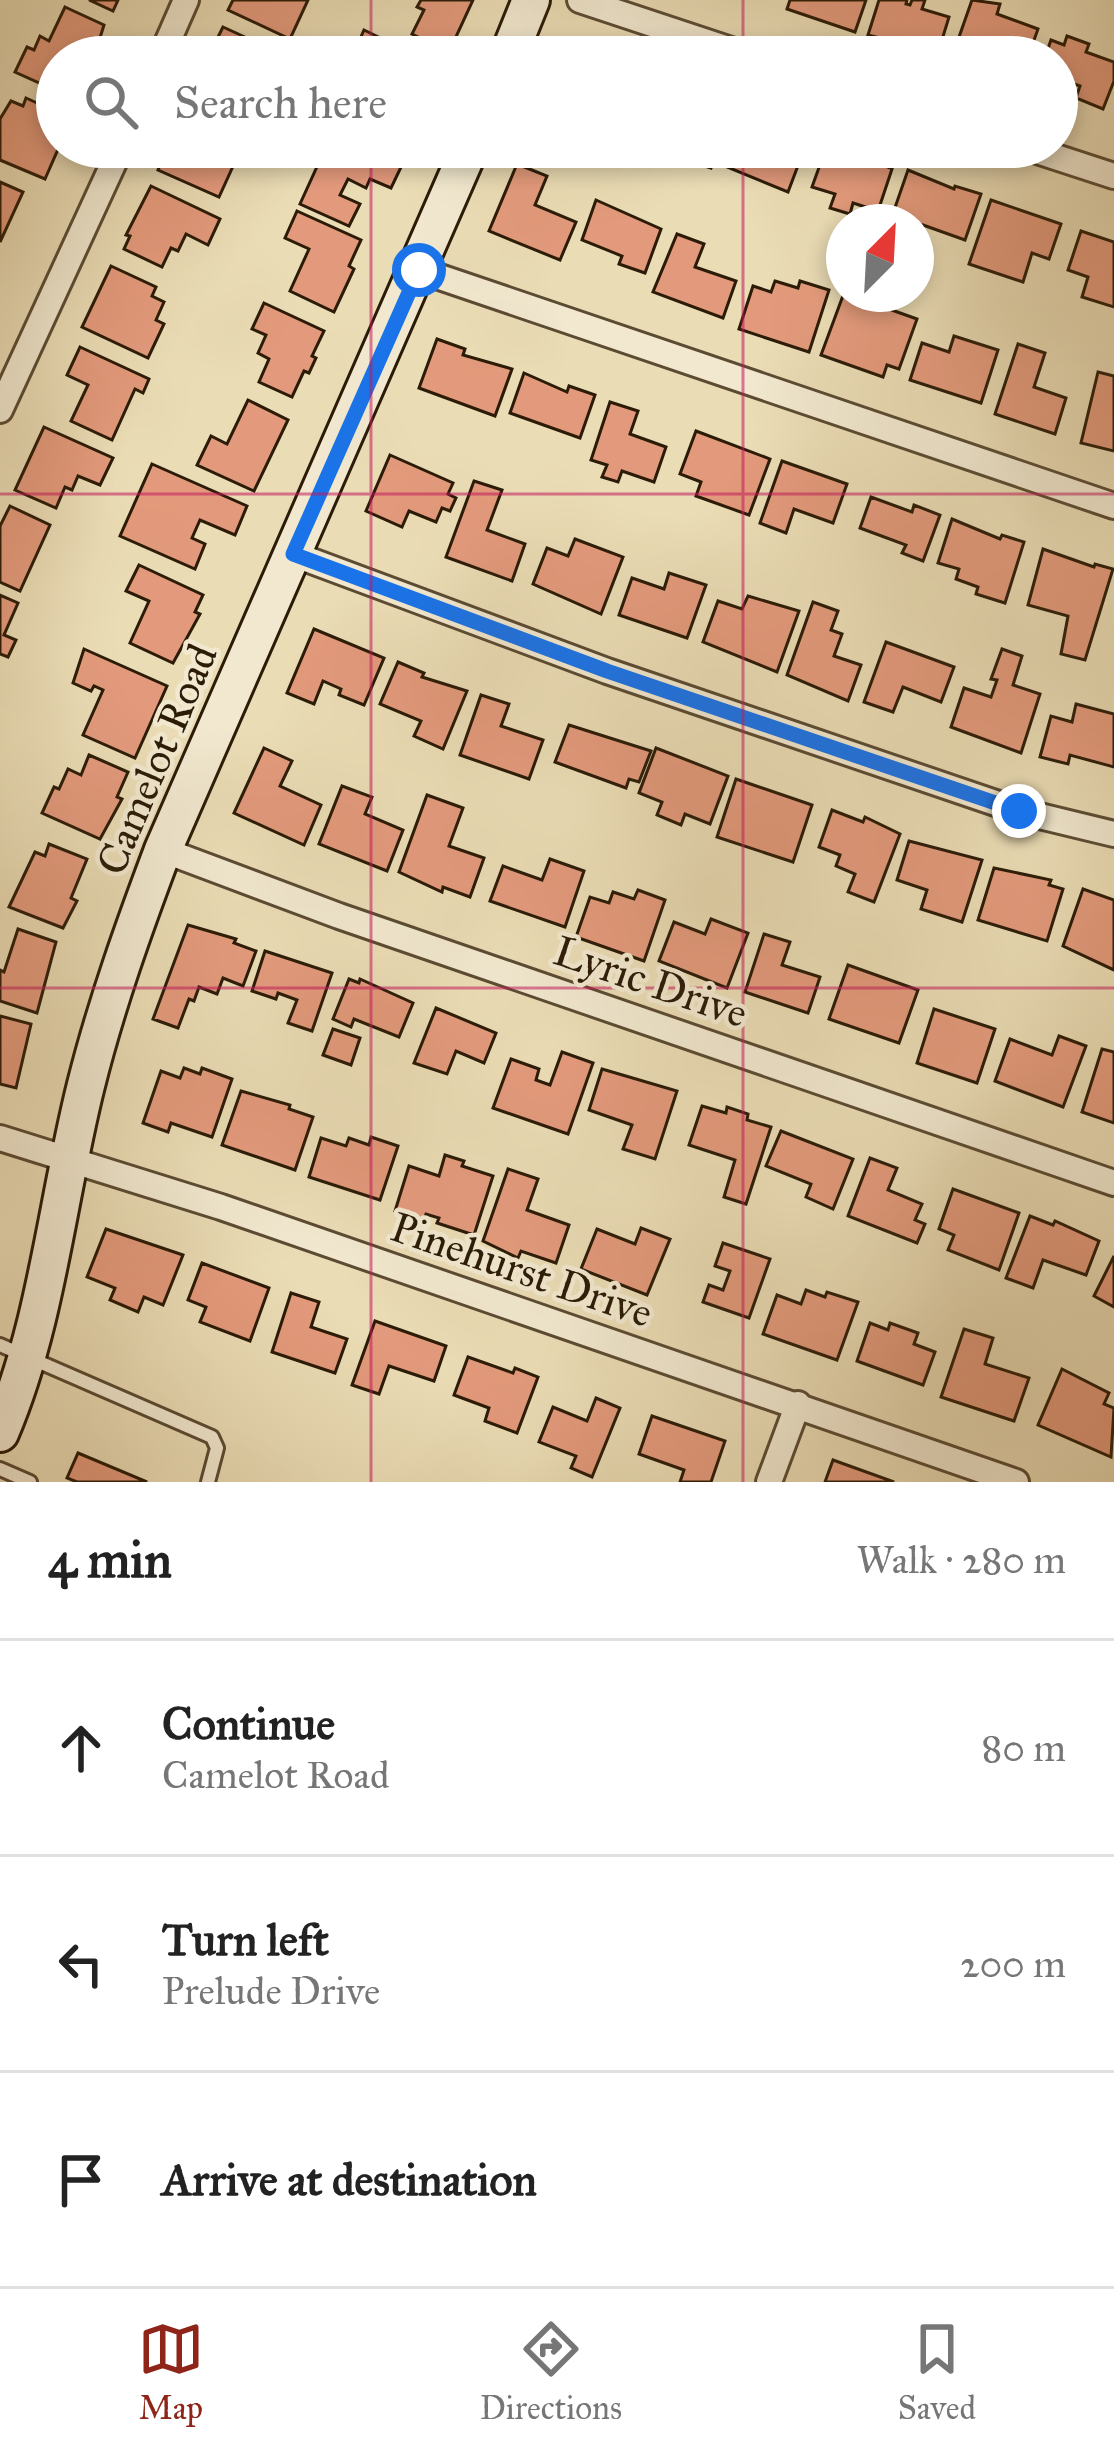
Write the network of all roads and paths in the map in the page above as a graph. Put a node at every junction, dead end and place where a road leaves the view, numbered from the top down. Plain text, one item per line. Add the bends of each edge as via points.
1 (186, 0) edge
2 (531, 0) edge
3 (580, 0) edge
4 (170, 36) edge
5 (516, 36) edge
6 (689, 36) edge
7 (1078, 164) edge
8 (111, 168) edge
9 (461, 168) edge
10 (1114, 176) edge
11 (419, 270) junction
12 (0, 410) edge
13 (1114, 506) edge
14 (293, 554) junction
15 (1114, 834) edge
16 (164, 850) junction
17 (0, 1138) edge
18 (70, 1160) junction
19 (1114, 1183) edge
20 (13, 1351) edge
21 (799, 1404) junction
22 (0, 1432) edge
23 (0, 1468) edge
24 (31, 1482) edge
25 (208, 1482) edge
26 (769, 1482) edge
27 (1016, 1482) edge

1 - 4 street
2 - 5 street
3 - 6 street
7 - 10 street
8 - 12 street
9 - 11 street, Camelot Road
11 - 13 street
11 - 14 street, Camelot Road
14 - 15 street via 607,671 1019,811
14 - 16 street, Camelot Road
16 - 18 street, Camelot Road via 128,943
16 - 19 street, Lyric Drive
17 - 18 street, Pinehurst Drive
18 - 20 street, Camelot Road
18 - 21 street, Pinehurst Drive
20 - 22 street, Camelot Road
20 - 25 lane via 212,1437 218,1448
21 - 26 street
21 - 27 street, Pinehurst Drive
23 - 24 lane

